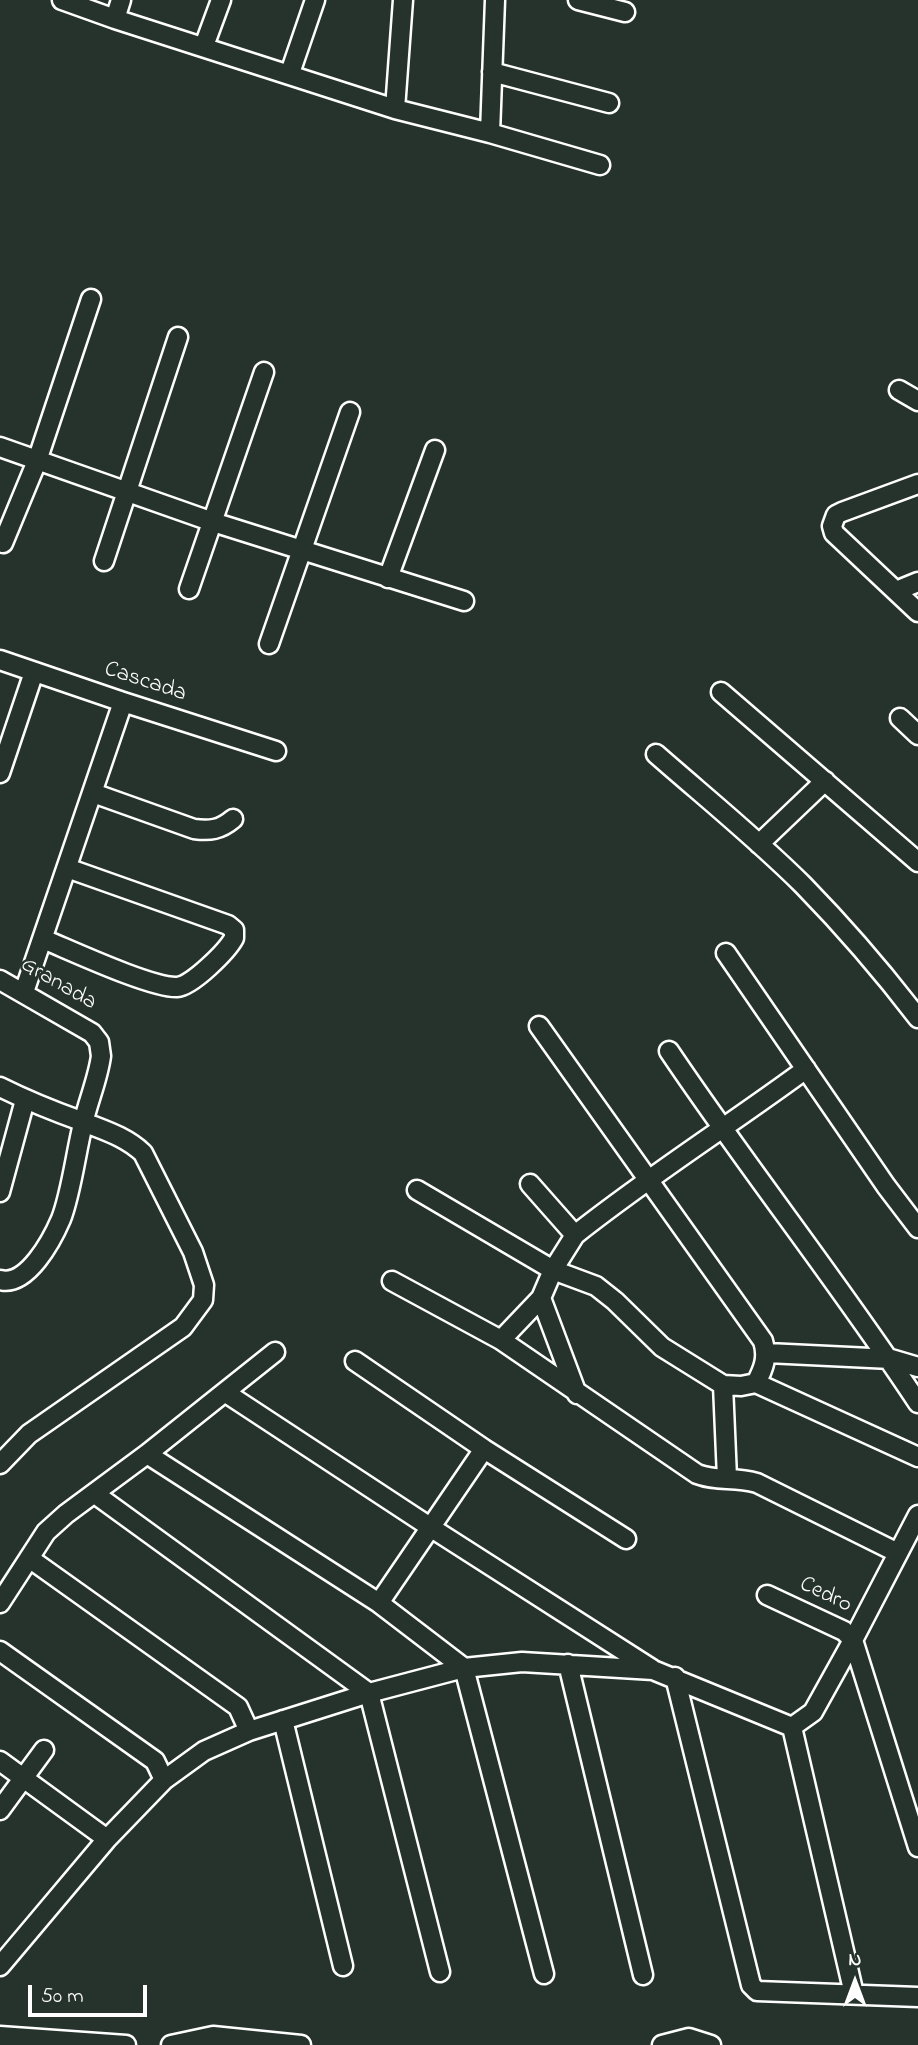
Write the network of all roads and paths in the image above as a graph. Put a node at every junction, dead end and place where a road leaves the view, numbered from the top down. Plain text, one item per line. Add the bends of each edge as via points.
1 (62, 0) edge
2 (121, 0) edge
3 (220, 0) edge
4 (315, 0) edge
5 (403, 0) edge
6 (495, 0) edge
7 (578, 0) edge
8 (625, 12) dead end
9 (115, 19) junction
10 (204, 46) junction
11 (492, 72) junction
12 (290, 73) junction
13 (609, 103) dead end
14 (396, 109) junction
15 (490, 133) junction
16 (600, 165) dead end
17 (92, 299) dead end
18 (178, 338) dead end
19 (264, 372) dead end
20 (899, 390) dead end
21 (918, 401) edge
22 (350, 412) dead end
23 (0, 447) edge
24 (435, 450) dead end
25 (37, 461) junction
26 (918, 484) edge
27 (128, 493) junction
28 (213, 522) junction
29 (4, 543) dead end
30 (303, 550) junction
31 (104, 561) dead end
32 (388, 578) junction
33 (918, 582) edge
34 (188, 589) dead end
35 (896, 591) junction
36 (464, 601) dead end
37 (918, 612) edge
38 (269, 645) dead end
39 (0, 660) edge
40 (34, 672) junction
41 (721, 692) dead end
42 (123, 702) junction
43 (900, 718) dead end
44 (918, 735) edge
45 (276, 751) dead end
46 (656, 754) dead end
47 (0, 773) edge
48 (825, 781) junction
49 (93, 793) junction
50 (233, 819) dead end
51 (759, 844) junction
52 (918, 862) edge
53 (67, 868) junction
54 (43, 939) junction
55 (726, 953) dead end
56 (0, 980) edge
57 (24, 992) junction
58 (918, 1018) edge
59 (539, 1027) dead end
60 (669, 1051) dead end
61 (806, 1069) junction
62 (0, 1087) edge
63 (25, 1100) junction
64 (83, 1122) junction
65 (722, 1130) junction
66 (649, 1180) junction
67 (530, 1184) dead end
68 (417, 1190) dead end
69 (0, 1192) edge
70 (918, 1228) edge
71 (575, 1235) junction
72 (554, 1270) junction
73 (0, 1280) edge
74 (392, 1281) dead end
75 (541, 1298) junction
76 (501, 1340) junction
77 (275, 1352) dead end
78 (767, 1353) junction
79 (891, 1359) junction
80 (355, 1361) dead end
81 (918, 1367) edge
82 (756, 1382) junction
83 (723, 1385) junction
84 (226, 1393) junction
85 (577, 1394) junction
86 (918, 1403) edge
87 (484, 1449) junction
88 (147, 1454) junction
89 (918, 1457) edge
90 (0, 1464) edge
91 (727, 1478) junction
92 (95, 1494) junction
93 (915, 1522) edge
94 (430, 1527) junction
95 (626, 1538) dead end
96 (918, 1548) edge
97 (898, 1553) junction
98 (29, 1558) junction
99 (767, 1595) dead end
100 (0, 1603) edge
101 (379, 1603) junction
102 (853, 1640) junction
103 (0, 1651) edge
104 (568, 1664) junction
105 (464, 1668) junction
106 (653, 1670) junction
107 (675, 1677) junction
108 (369, 1693) junction
109 (283, 1720) junction
110 (792, 1727) junction
111 (249, 1731) junction
112 (44, 1750) dead end
113 (0, 1761) edge
114 (24, 1779) junction
115 (164, 1780) junction
116 (911, 1803) edge
117 (0, 1810) edge
118 (107, 1839) junction
119 (918, 1847) edge
120 (0, 1966) edge
121 (344, 1966) dead end
122 (439, 1972) dead end
123 (544, 1974) dead end
124 (643, 1975) dead end
125 (855, 1994) junction
126 (918, 1997) edge
127 (0, 2036) edge
128 (126, 2045) edge
129 (171, 2045) edge
130 (301, 2045) edge
131 (662, 2045) edge
132 (711, 2045) edge

1 - 9 street
2 - 9 street
3 - 10 street
4 - 12 street
5 - 14 street
6 - 11 street
7 - 8 street
9 - 10 street
10 - 12 street
11 - 13 street
11 - 15 street
12 - 14 street
14 - 15 street
15 - 16 street
17 - 25 street
18 - 27 street
19 - 28 street
20 - 21 street
22 - 30 street
23 - 25 street
24 - 32 street
25 - 27 street
25 - 29 street
26 - 35 street via 833,519 834,533
27 - 28 street
27 - 31 street
28 - 30 street
28 - 34 street
30 - 32 street
30 - 38 street
32 - 36 street
33 - 35 street
35 - 37 street
39 - 40 street, Cascada
40 - 42 street, Cascada
40 - 47 street
41 - 48 street
42 - 45 street, Cascada
42 - 49 street
43 - 44 street
46 - 51 street
48 - 51 street
48 - 52 street
49 - 50 street via 207,831 220,829
49 - 53 street
51 - 58 street via 876,963
53 - 54 street
53 - 54 street via 228,925 234,938 193,980 177,987
54 - 57 street
55 - 61 street
56 - 57 street, Granada
57 - 64 street, Granada via 93,1033 100,1048 100,1065
59 - 66 street
60 - 65 street
61 - 65 street
61 - 70 street
62 - 63 street
63 - 64 street
63 - 69 street
64 - 73 street via 61,1218 40,1257 16,1279
64 - 90 street via 118,1135 143,1153 193,1252 204,1285 203,1300 183,1327 29,1434
65 - 66 street
65 - 79 street
66 - 71 street
66 - 78 street via 763,1340
67 - 71 street
68 - 72 street
71 - 72 street
72 - 75 street
72 - 83 street via 596,1286 662,1347
74 - 76 street
75 - 76 street
75 - 85 street
76 - 85 street
77 - 84 street
78 - 79 street
78 - 82 street
79 - 81 street
79 - 86 street
80 - 87 street
82 - 83 street
82 - 89 street
83 - 91 street
84 - 88 street
84 - 94 street
85 - 91 street via 697,1474
87 - 94 street
87 - 95 street
88 - 92 street
88 - 101 street
91 - 97 street via 757,1483
92 - 98 street via 46,1532
92 - 108 street
93 - 96 street
93 - 97 street
94 - 101 street
94 - 106 street
97 - 102 street
98 - 100 street
98 - 111 street via 237,1707
99 - 102 street, Cedro via 844,1631
101 - 105 street
102 - 110 street via 813,1712
102 - 116 street, Cedro
103 - 115 street via 155,1761
104 - 105 street via 522,1662
104 - 106 street
104 - 124 street
105 - 108 street
105 - 123 street
106 - 107 street
107 - 110 street
107 - 125 street via 751,1985 757,1991
108 - 109 street
108 - 122 street
109 - 111 street
109 - 121 street
110 - 125 street
111 - 115 street via 204,1751
112 - 114 street
113 - 114 street
114 - 117 street
114 - 118 street
115 - 118 street
116 - 119 street, Cedro
118 - 120 street
125 - 126 street
127 - 128 street
129 - 130 street via 213,2036
131 - 132 street via 689,2038

